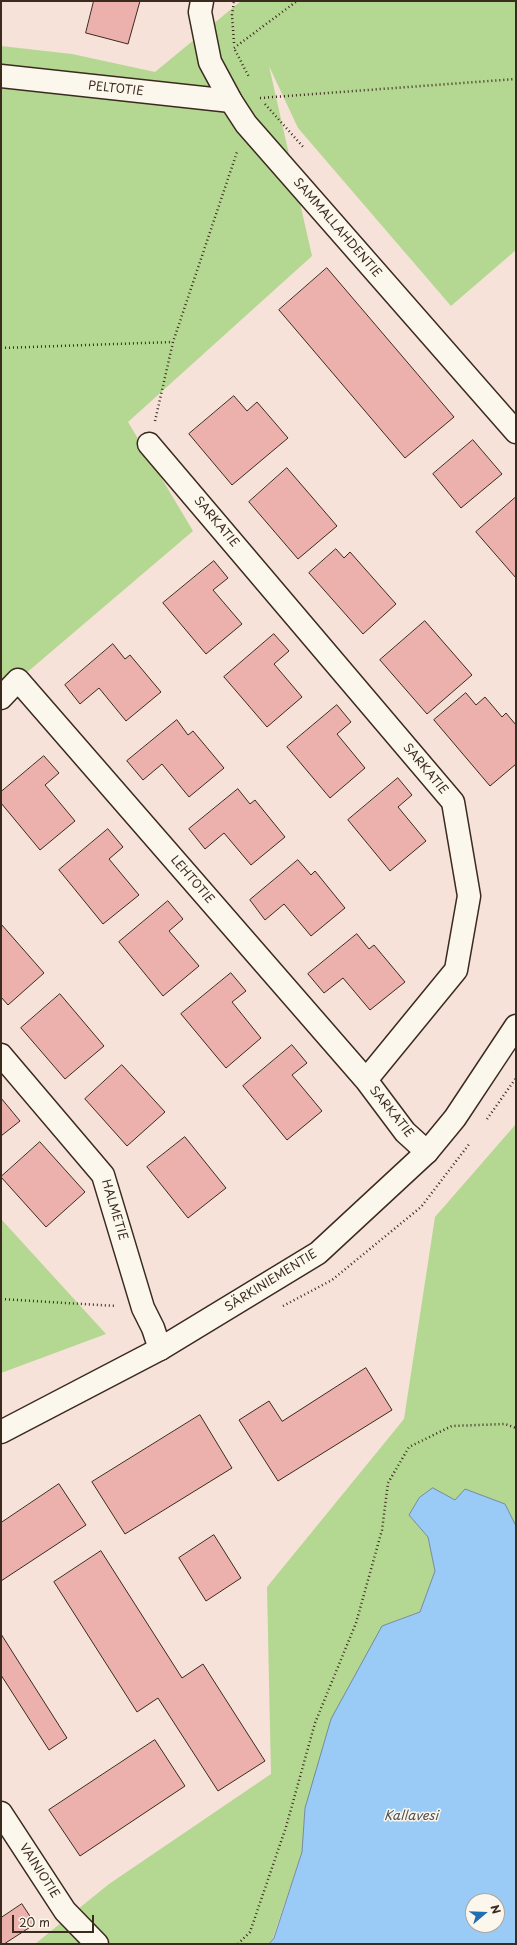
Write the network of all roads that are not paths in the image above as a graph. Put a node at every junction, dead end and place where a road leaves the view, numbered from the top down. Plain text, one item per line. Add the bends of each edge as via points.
1 (202, 1) edge
2 (1, 76) edge
3 (231, 100) junction
4 (516, 432) edge
5 (149, 444) road end
6 (1, 698) edge
7 (516, 1026) edge
8 (1, 1055) edge
9 (366, 1080) junction
10 (427, 1152) junction
11 (160, 1349) junction
12 (1, 1432) edge
13 (1, 1813) edge
14 (97, 1944) edge

1 - 3 street, SAMMALLAHDENTIE via 200,12 210,62
2 - 3 street, PELTOTIE
3 - 4 street, SAMMALLAHDENTIE via 246,124
5 - 9 street, SARKATIE via 453,802 469,896 456,970
6 - 9 street, LEHTOTIE via 18,680
7 - 10 street, SÄRKINIEMENTIE via 456,1118
8 - 11 street, HALMETIE via 103,1175 143,1308
9 - 10 street, SARKATIE via 405,1132
10 - 11 street, SÄRKINIEMENTIE via 318,1253
11 - 12 street, SÄRKINIEMENTIE
13 - 14 street, VAINIOTIE via 65,1911

